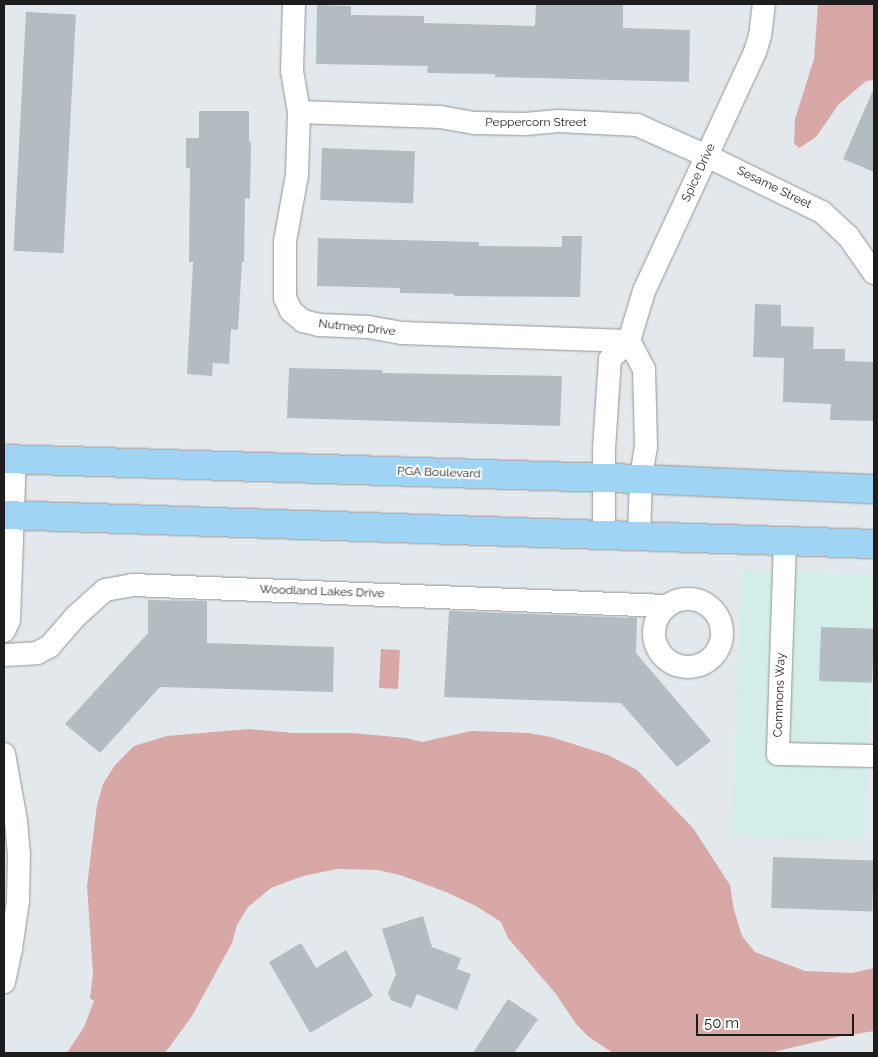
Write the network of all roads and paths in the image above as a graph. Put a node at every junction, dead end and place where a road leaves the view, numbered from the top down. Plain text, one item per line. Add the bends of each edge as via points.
1 (294, 4) edge
2 (764, 4) edge
3 (300, 112) junction
4 (707, 156) junction
5 (874, 274) edge
6 (629, 340) junction
7 (9, 459) edge
8 (606, 479) junction
9 (641, 479) junction
10 (874, 490) edge
11 (8, 515) edge
12 (604, 534) junction
13 (639, 535) junction
14 (785, 541) junction
15 (874, 544) edge
16 (667, 606) dead end
17 (4, 631) edge
18 (4, 655) edge
19 (4, 754) edge
20 (874, 756) edge
21 (4, 982) edge

1 - 3 street, Nutmeg Drive via 292,71
2 - 4 street, Spice Drive via 755,52
3 - 4 street, Peppercorn Street via 440,117 475,123 621,123 651,130
3 - 6 street, Nutmeg Drive via 297,175 285,241 285,298 291,311 303,321 402,332
4 - 5 street, Sesame Street via 822,212 848,236
4 - 6 street, Spice Drive via 644,292
6 - 8 street, Spice Drive via 610,359 604,449
6 - 9 street via 644,369 646,446
7 - 8 main road, PGA Boulevard
7 - 11 street
8 - 9 main road, PGA Boulevard
8 - 12 street, Spice Drive
9 - 10 main road, PGA Boulevard
9 - 13 street
11 - 12 main road
11 - 17 street via 9,620
12 - 13 main road
13 - 14 main road
14 - 15 main road
14 - 20 street, Commons Way via 778,754
16 - 18 street, Woodland Lakes Drive via 132,585 105,590 50,646 37,653
19 - 21 street via 19,853 18,901

